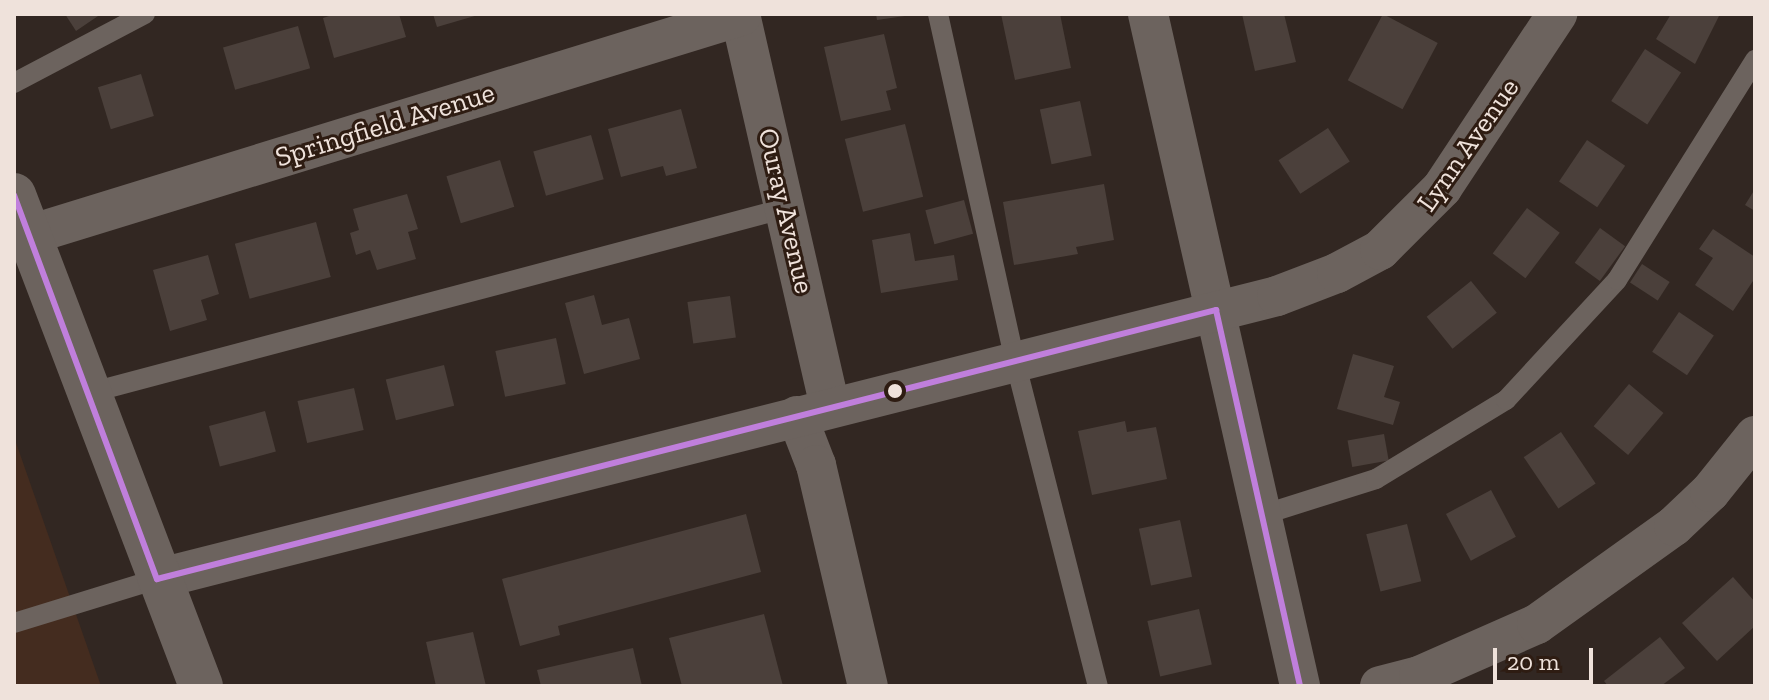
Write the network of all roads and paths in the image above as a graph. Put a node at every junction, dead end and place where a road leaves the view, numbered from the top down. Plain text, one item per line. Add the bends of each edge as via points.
1 (145, 14) edge
2 (938, 14) edge
3 (1148, 14) edge
4 (1557, 14) edge
5 (741, 15) edge
6 (1755, 60) edge
7 (14, 83) edge
8 (14, 195) edge
9 (786, 208) junction
10 (29, 235) junction
11 (1216, 310) junction
12 (1015, 361) junction
13 (89, 393) junction
14 (814, 412) junction
15 (1755, 436) edge
16 (1265, 514) junction
17 (157, 579) junction
18 (14, 623) edge
19 (201, 686) edge
20 (868, 686) edge
21 (1098, 686) edge
22 (1300, 686) edge
23 (1380, 686) edge

1 - 7 lane
2 - 12 lane
3 - 11 street
4 - 11 street, Lynn Avenue via 1484,127 1413,221 1380,250 1337,273
5 - 9 street, Ouray Avenue
5 - 10 street, Springfield Avenue
6 - 16 lane via 1617,280 1506,400 1376,479
8 - 10 street
9 - 13 lane
9 - 14 street, Ouray Avenue
10 - 13 street
11 - 12 street, Lynn Avenue
11 - 16 street
12 - 14 street, Lynn Avenue
12 - 21 lane
13 - 17 street
14 - 17 street, Lynn Avenue
14 - 20 street, Ouray Avenue via 816,465
15 - 23 street via 1710,492 1674,526 1548,617 1447,665
16 - 22 street
17 - 18 lane
17 - 19 street

